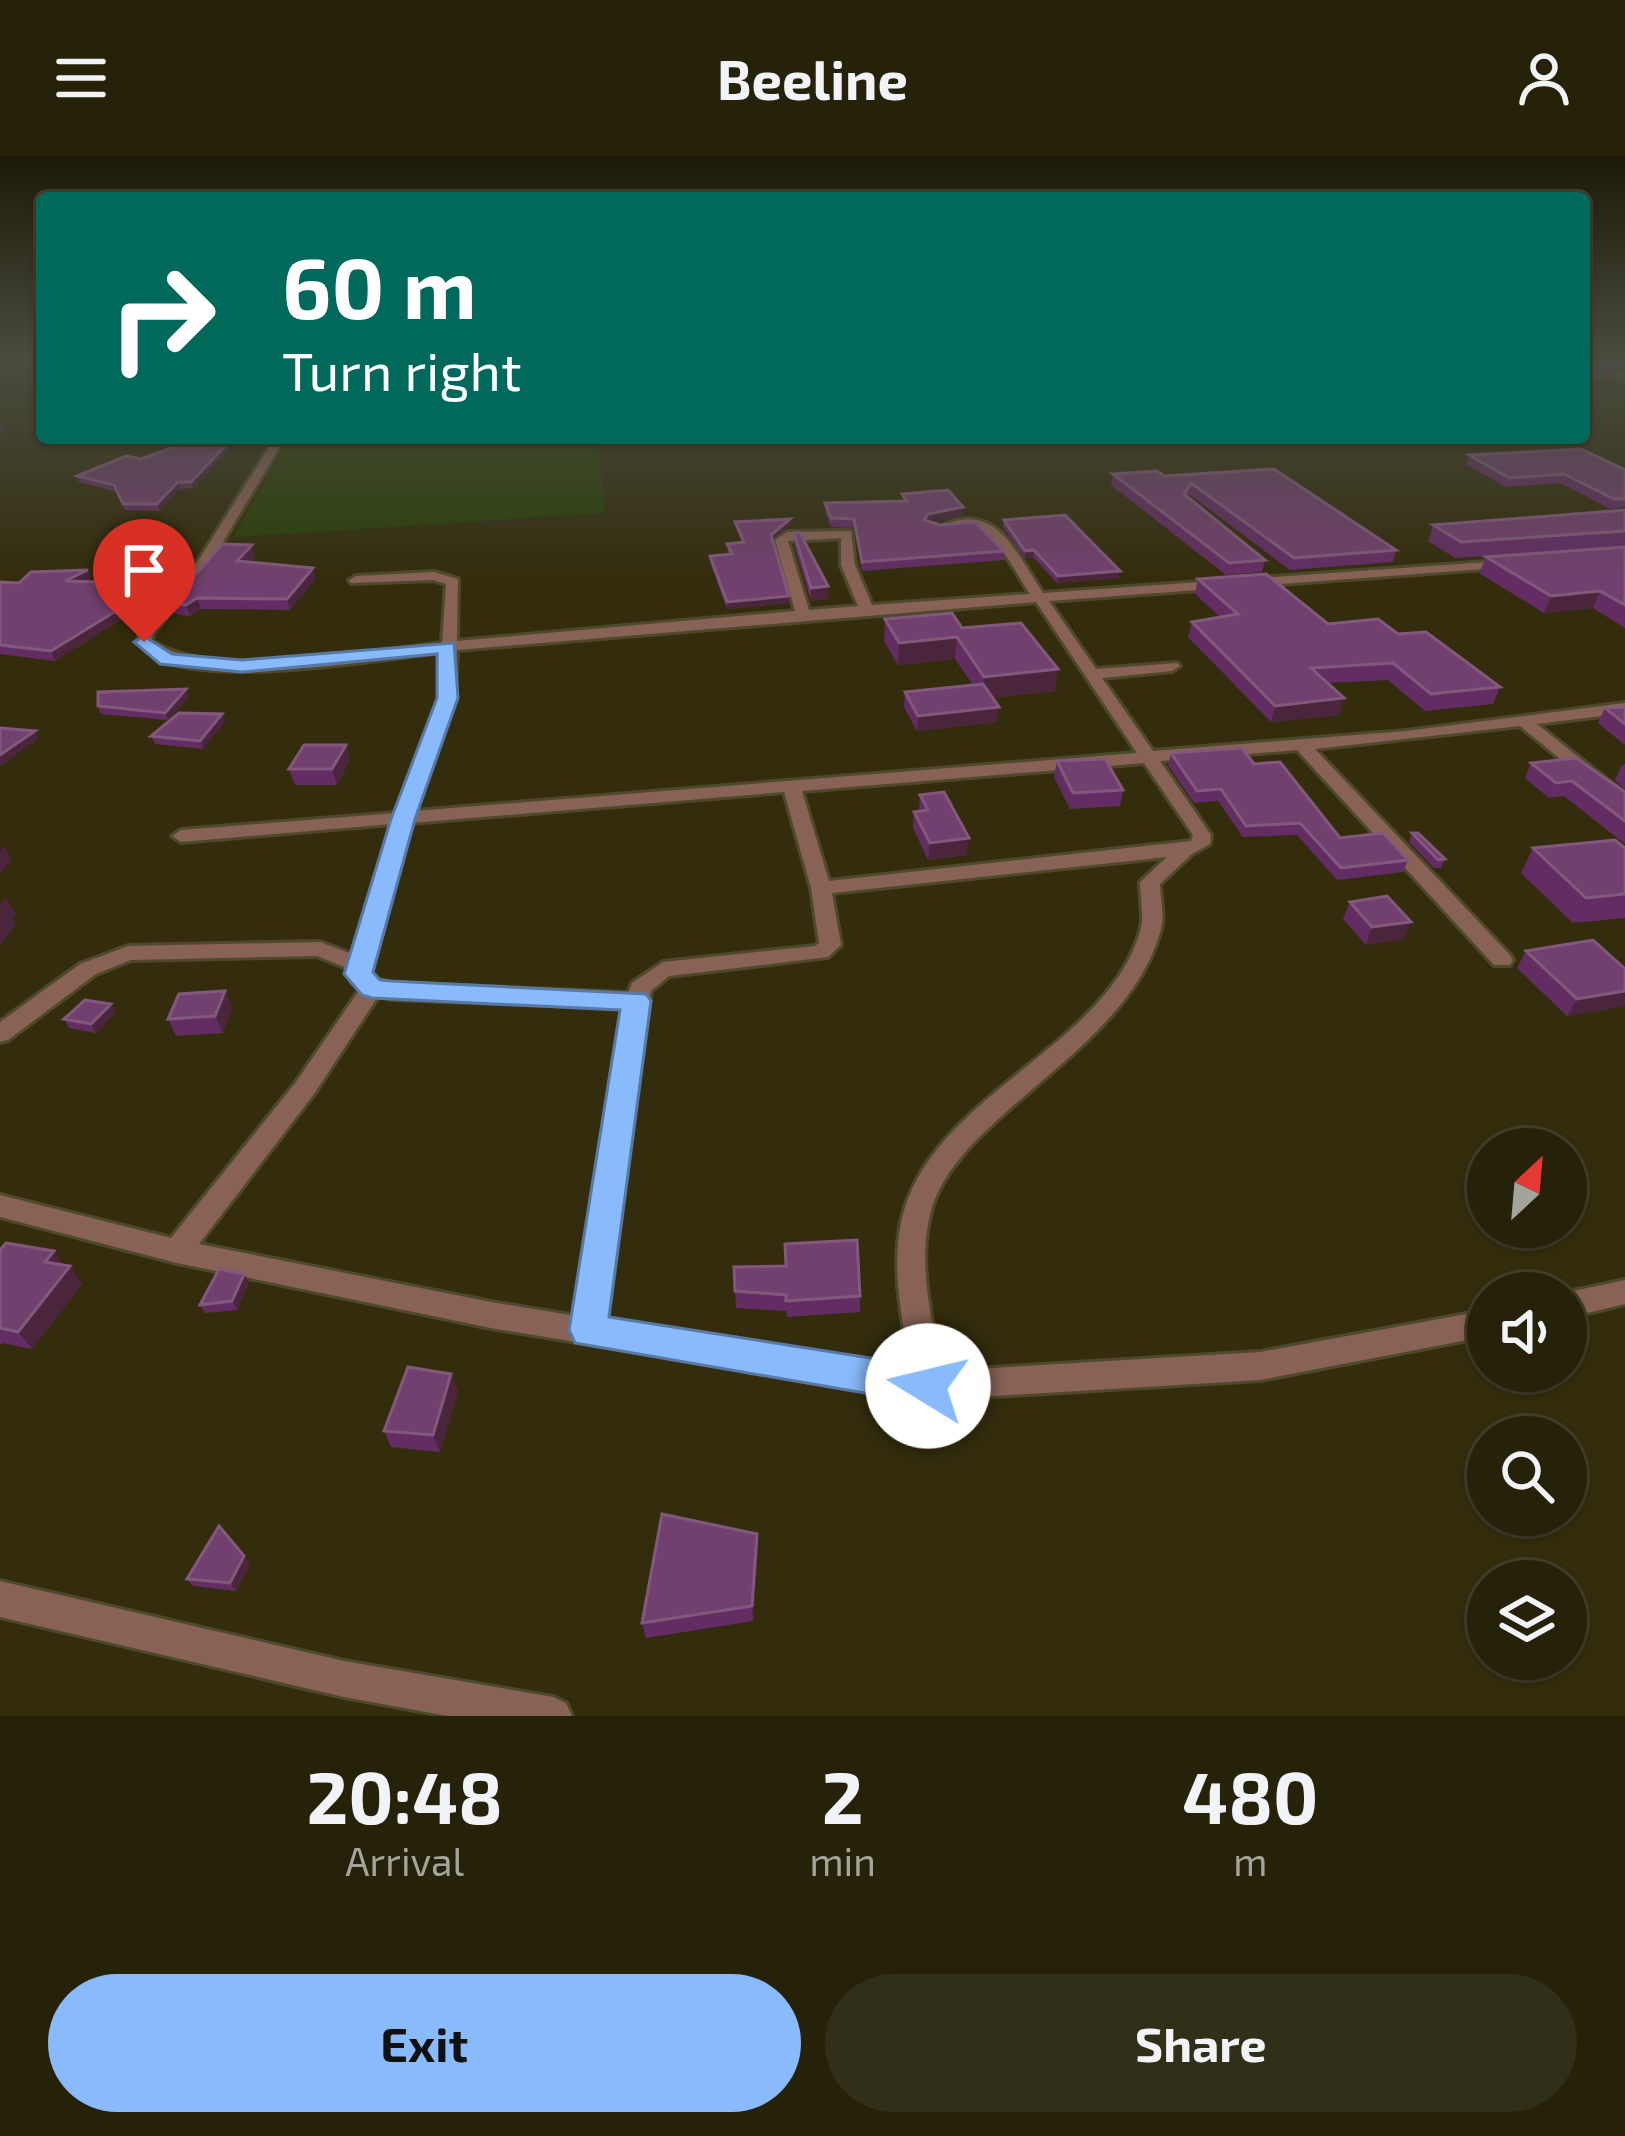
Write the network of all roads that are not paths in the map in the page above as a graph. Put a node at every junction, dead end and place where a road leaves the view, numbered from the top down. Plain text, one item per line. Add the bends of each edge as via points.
1 (276, 444) edge
2 (934, 527) edge
3 (1535, 561) edge
4 (1271, 567) dead end
5 (356, 580) dead end
6 (1287, 580) junction
7 (1036, 596) junction
8 (866, 608) junction
9 (803, 613) junction
10 (447, 647) junction
11 (1172, 666) dead end
12 (1092, 674) junction
13 (1625, 708) edge
14 (1522, 722) junction
15 (1301, 744) junction
16 (1150, 756) junction
17 (792, 787) junction
18 (1625, 803) edge
19 (403, 819) junction
20 (181, 836) dead end
21 (1189, 850) junction
22 (821, 888) junction
23 (1502, 960) dead end
24 (366, 977) junction
25 (636, 1001) junction
26 (0, 1034) edge
27 (0, 1206) edge
28 (177, 1251) junction
29 (1625, 1292) edge
30 (1587, 1300) edge
31 (1467, 1327) edge
32 (588, 1330) junction
33 (928, 1386) junction
34 (0, 1599) edge
35 (553, 1716) edge

1 - 10 street via 206,560 146,633 150,650 181,662 242,666
2 - 7 street via 989,526
3 - 6 street
4 - 6 street
5 - 10 street via 451,580
6 - 7 street
7 - 8 street
7 - 12 street
8 - 9 street
8 - 9 street via 848,565 847,533 787,536 781,540
9 - 10 street
10 - 19 street via 447,698
11 - 12 street
12 - 16 street
13 - 14 street
14 - 15 street
14 - 18 street
15 - 16 street
15 - 23 street
16 - 17 street
16 - 21 street via 1202,835
17 - 19 street
17 - 22 street
19 - 20 street
19 - 24 street
21 - 22 street
21 - 33 street via 1150,882 1152,925 1122,986 966,1136 920,1201 914,1285
22 - 25 street via 826,949 663,969 648,977
24 - 25 street
24 - 26 street via 320,949 128,953 88,969
24 - 28 street via 304,1088
25 - 32 street
27 - 28 street
28 - 32 street
29 - 30 street
31 - 33 street via 1260,1366
32 - 33 street
34 - 35 street via 344,1679

